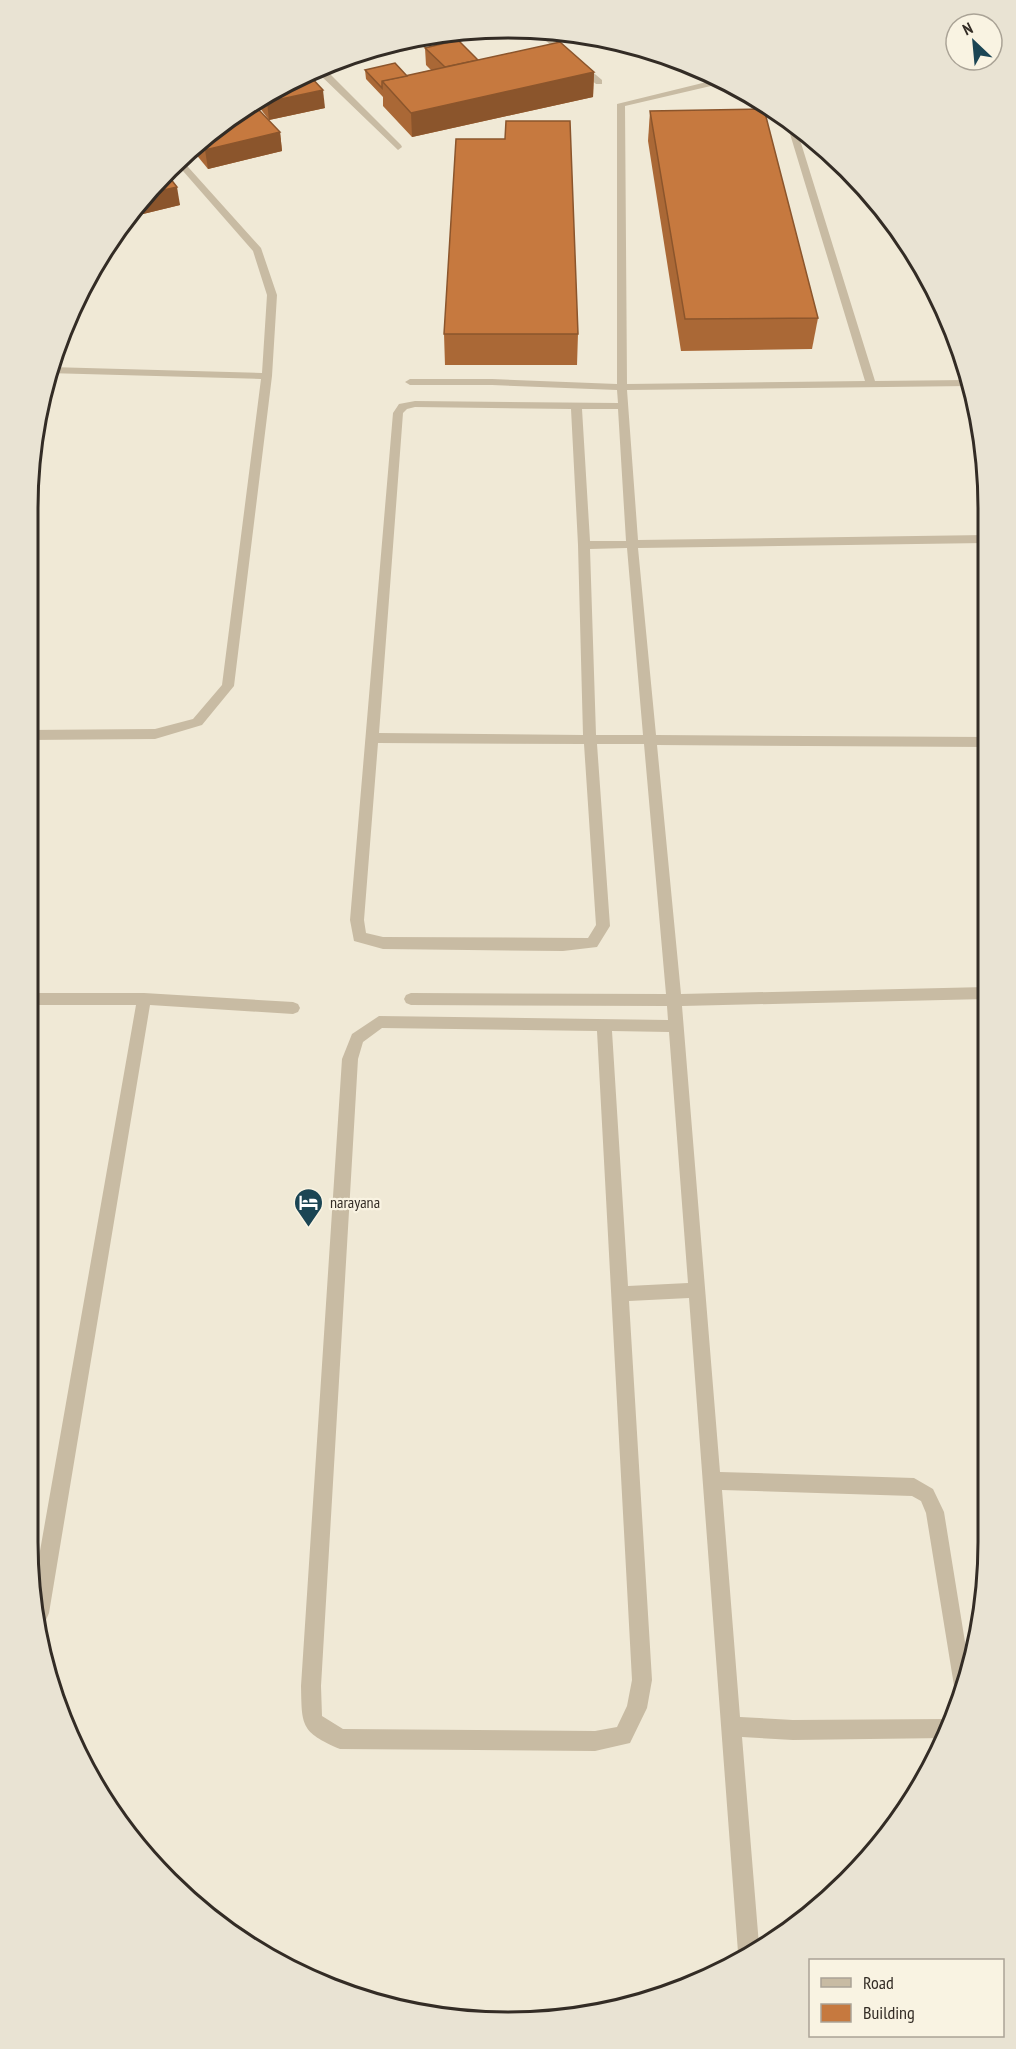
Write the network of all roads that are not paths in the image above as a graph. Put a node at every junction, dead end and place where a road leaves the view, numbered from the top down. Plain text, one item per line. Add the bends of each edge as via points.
1 (549, 40) edge
2 (325, 74) edge
3 (599, 82) dead end
4 (710, 83) edge
5 (795, 135) edge
6 (398, 147) dead end
7 (184, 167) edge
8 (58, 370) edge
9 (267, 376) junction
10 (410, 382) dead end
11 (961, 383) edge
12 (872, 384) junction
13 (622, 387) junction
14 (576, 404) junction
15 (623, 406) junction
16 (978, 539) edge
17 (632, 543) junction
18 (584, 544) junction
19 (38, 735) edge
20 (372, 738) junction
21 (590, 740) junction
22 (651, 740) junction
23 (978, 742) edge
24 (978, 993) edge
25 (38, 999) edge
26 (144, 999) junction
27 (411, 999) dead end
28 (674, 1000) junction
29 (294, 1008) dead end
30 (604, 1025) junction
31 (676, 1026) junction
32 (697, 1290) junction
33 (620, 1294) junction
34 (712, 1481) junction
35 (42, 1598) edge
36 (960, 1671) edge
37 (732, 1727) junction
38 (940, 1728) edge
39 (748, 1945) edge

1 - 3 street
2 - 6 street
4 - 13 street via 621,104
5 - 12 street
7 - 9 street via 258,250 272,295
8 - 9 street
9 - 19 street via 228,686 197,722 155,734
10 - 13 street
11 - 12 street
12 - 13 street
13 - 15 street
14 - 15 street
14 - 18 street
14 - 20 street via 415,404 403,406 398,413
15 - 17 street
16 - 17 street
17 - 18 street
17 - 22 street
18 - 21 street
20 - 21 street
20 - 21 street via 357,920 359,937 383,944 592,943 603,926
21 - 22 street
22 - 23 street
22 - 28 street
24 - 28 street
25 - 26 street
26 - 29 street
26 - 35 street
27 - 28 street
28 - 31 street
30 - 31 street
30 - 33 street
30 - 33 street via 379,1022 357,1038 350,1059 311,1686 312,1721 340,1739 595,1741 623,1736 637,1708 642,1680
31 - 32 street
32 - 33 street
32 - 34 street
34 - 36 street via 914,1487 927,1495 935,1512
34 - 37 street
37 - 38 street
37 - 39 street

